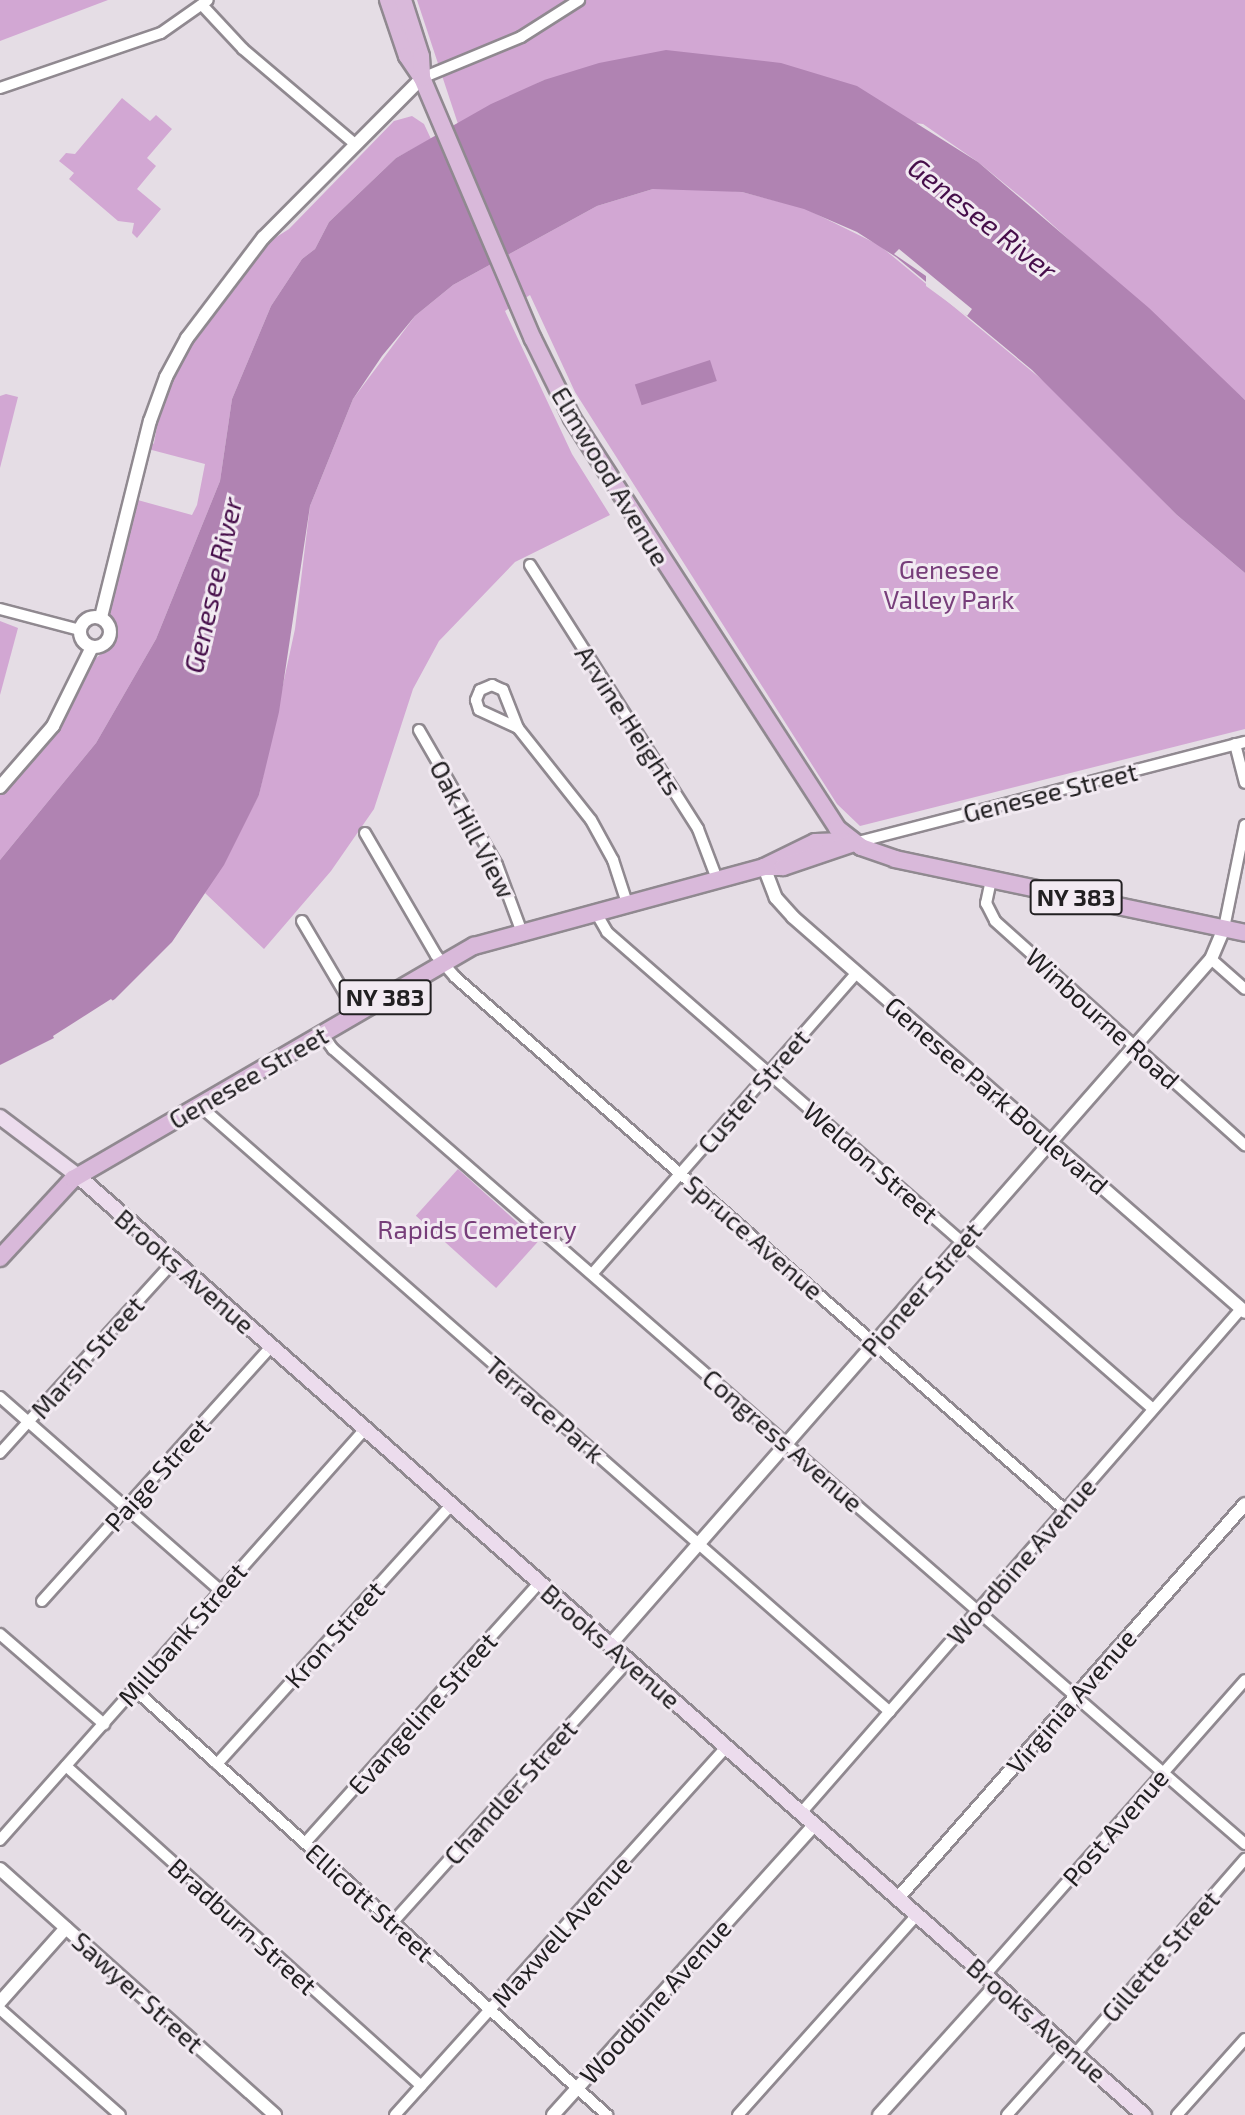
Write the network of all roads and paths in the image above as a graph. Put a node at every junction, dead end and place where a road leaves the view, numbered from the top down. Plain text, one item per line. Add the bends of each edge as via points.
1 (388, 0) edge
2 (402, 0) edge
3 (579, 0) edge
4 (205, 2) edge
5 (422, 78) junction
6 (0, 88) edge
7 (356, 145) junction
8 (530, 565) dead end
9 (0, 609) edge
10 (101, 617) junction
11 (80, 630) junction
12 (92, 647) junction
13 (519, 728) junction
14 (419, 730) dead end
15 (1240, 743) edge
16 (1245, 783) edge
17 (0, 787) edge
18 (1245, 825) edge
19 (365, 833) dead end
20 (855, 843) junction
21 (764, 867) junction
22 (718, 879) junction
23 (990, 880) junction
24 (627, 903) junction
25 (595, 911) junction
26 (302, 921) dead end
27 (1224, 929) junction
28 (521, 930) junction
29 (1245, 933) edge
30 (1211, 959) junction
31 (443, 964) junction
32 (858, 972) junction
33 (1245, 989) edge
34 (357, 1014) junction
35 (322, 1034) junction
36 (1133, 1045) junction
37 (769, 1073) junction
38 (200, 1106) junction
39 (0, 1108) edge
40 (0, 1118) edge
41 (1050, 1141) junction
42 (1245, 1145) edge
43 (682, 1174) junction
44 (78, 1176) junction
45 (961, 1242) junction
46 (0, 1258) edge
47 (174, 1261) junction
48 (593, 1273) junction
49 (1243, 1311) edge
50 (874, 1342) junction
51 (271, 1347) junction
52 (0, 1397) edge
53 (1153, 1409) junction
54 (28, 1422) junction
55 (365, 1429) junction
56 (786, 1443) junction
57 (0, 1453) edge
58 (1245, 1504) edge
59 (451, 1505) junction
60 (126, 1508) junction
61 (1066, 1511) junction
62 (698, 1541) junction
63 (539, 1583) junction
64 (220, 1590) junction
65 (42, 1601) dead end
66 (978, 1611) junction
67 (0, 1634) edge
68 (610, 1644) junction
69 (628, 1661) junction
70 (1245, 1680) edge
71 (134, 1689) junction
72 (1075, 1696) junction
73 (890, 1712) junction
74 (104, 1724) junction
75 (726, 1747) junction
76 (217, 1764) junction
77 (66, 1766) junction
78 (1163, 1773) junction
79 (801, 1813) junction
80 (814, 1825) junction
81 (0, 1840) edge
82 (304, 1843) junction
83 (1245, 1844) edge
84 (1245, 1859) edge
85 (0, 1869) edge
86 (898, 1898) junction
87 (917, 1915) junction
88 (393, 1922) junction
89 (66, 1928) junction
90 (991, 1980) junction
91 (0, 2002) edge
92 (0, 2009) edge
93 (490, 2010) junction
94 (1245, 2039) edge
95 (1071, 2051) junction
96 (421, 2087) junction
97 (577, 2088) junction
98 (120, 2115) edge
99 (275, 2115) edge
100 (395, 2115) edge
101 (553, 2115) edge
102 (607, 2115) edge
103 (738, 2115) edge
104 (879, 2115) edge
105 (1007, 2115) edge
106 (1144, 2115) edge
107 (1177, 2115) edge

1 - 5 main road, Elmwood Avenue via 407,57
2 - 5 main road, Elmwood Avenue via 421,56
3 - 5 street via 521,37
4 - 6 street via 161,33
4 - 7 street via 243,49
5 - 7 street
5 - 20 main road, Elmwood Avenue via 546,368 590,450 811,794
7 - 10 street via 263,238 179,352 150,421
8 - 22 street, Arvine Heights via 698,829
9 - 11 street
10 - 11 street via 86,619
10 - 12 street via 110,629 109,639
11 - 12 street via 83,642
12 - 17 street via 53,726
13 - 13 street via 503,690 492,685 480,690 476,700 481,712
13 - 24 street via 598,830
14 - 28 street, Oak Hill View via 498,864
15 - 16 street
15 - 20 street, Genesee Street
18 - 27 street
19 - 31 street, Spruce Avenue
20 - 21 main road, Genesee Street / NY 383 via 783,867
20 - 23 main road, NY 383 via 895,859
21 - 22 main road, Genesee Street / NY 383
21 - 32 street, Genesee Park Boulevard via 782,905
22 - 24 main road, Genesee Street / NY 383
23 - 27 main road, NY 383
23 - 36 street, Winbourne Road via 986,903 991,917
24 - 25 main road, Genesee Street / NY 383
25 - 28 main road, Genesee Street / NY 383
25 - 37 street, Weldon Street via 607,932
26 - 34 street
27 - 29 main road, NY 383
27 - 30 street, Pioneer Street
28 - 31 main road, Genesee Street / NY 383 via 489,940
30 - 33 street
30 - 36 street, Pioneer Street
31 - 34 main road, Genesee Street / NY 383
31 - 43 street, Spruce Avenue
32 - 37 street, Custer Street
32 - 41 street, Genesee Park Boulevard
34 - 35 main road, Genesee Street / NY 383
35 - 38 main road, Genesee Street / NY 383
35 - 48 street, Congress Avenue via 333,1049
36 - 41 street, Pioneer Street
36 - 42 street, Winbourne Road
37 - 43 street, Custer Street
37 - 45 street, Weldon Street
38 - 44 main road, Genesee Street / NY 383
38 - 62 street, Terrace Park
39 - 44 main road via 33,1129
40 - 44 main road
41 - 45 street, Pioneer Street
41 - 49 street, Genesee Park Boulevard
43 - 48 street, Custer Street
43 - 50 street, Spruce Avenue
44 - 46 main road, Genesee Street
44 - 47 main road, Brooks Avenue
45 - 50 street, Pioneer Street
45 - 53 street, Weldon Street
47 - 51 main road, Brooks Avenue
47 - 54 street, Marsh Street
48 - 56 street, Congress Avenue
49 - 53 street, Woodbine Avenue
50 - 56 street, Pioneer Street
50 - 61 street, Spruce Avenue
51 - 55 main road, Brooks Avenue
51 - 60 street, Paige Street
52 - 54 street
53 - 61 street, Woodbine Avenue
54 - 57 street, Marsh Street
54 - 60 street
55 - 59 main road, Brooks Avenue
55 - 64 street, Millbank Street
56 - 62 street, Pioneer Street
56 - 66 street, Congress Avenue
58 - 72 street, Virginia Avenue
59 - 63 main road, Brooks Avenue
59 - 76 street, Kron Street
60 - 64 street
60 - 65 street, Paige Street
61 - 66 street, Woodbine Avenue
62 - 68 street, Pioneer Street
62 - 73 street, Terrace Park
63 - 68 main road, Brooks Avenue
63 - 82 street, Evangeline Street
64 - 71 street, Millbank Street
66 - 72 street, Congress Avenue
66 - 73 street, Woodbine Avenue
67 - 74 street
68 - 69 main road, Brooks Avenue
69 - 75 main road, Brooks Avenue
69 - 88 street, Chandler Street
70 - 78 street, Post Avenue
71 - 74 street, Millbank Street
71 - 76 street, Ellicott Street
72 - 78 street, Congress Avenue
72 - 86 street, Virginia Avenue
73 - 79 street, Woodbine Avenue
74 - 77 street, Millbank Street
75 - 79 main road, Brooks Avenue
75 - 93 street, Maxwell Avenue
76 - 82 street, Ellicott Street
77 - 81 street, Millbank Street
77 - 96 street, Bradburn Street
78 - 83 street, Congress Avenue
78 - 90 street, Post Avenue
79 - 80 main road, Brooks Avenue
80 - 86 main road, Brooks Avenue
80 - 97 street, Woodbine Avenue
82 - 88 street, Ellicott Street
84 - 95 street, Gillette Street
85 - 89 street, Sawyer Street
86 - 87 main road, Brooks Avenue
87 - 90 main road, Brooks Avenue
87 - 103 street
88 - 93 street, Ellicott Street
89 - 91 street
89 - 99 street, Sawyer Street
90 - 95 main road, Brooks Avenue
90 - 104 street, Post Avenue
92 - 98 street
93 - 96 street, Maxwell Avenue
93 - 97 street, Ellicott Street
94 - 107 street
95 - 105 street, Gillette Street
95 - 106 main road, Brooks Avenue
96 - 100 street, Maxwell Avenue
97 - 101 street, Woodbine Avenue
97 - 102 street, Ellicott Street

